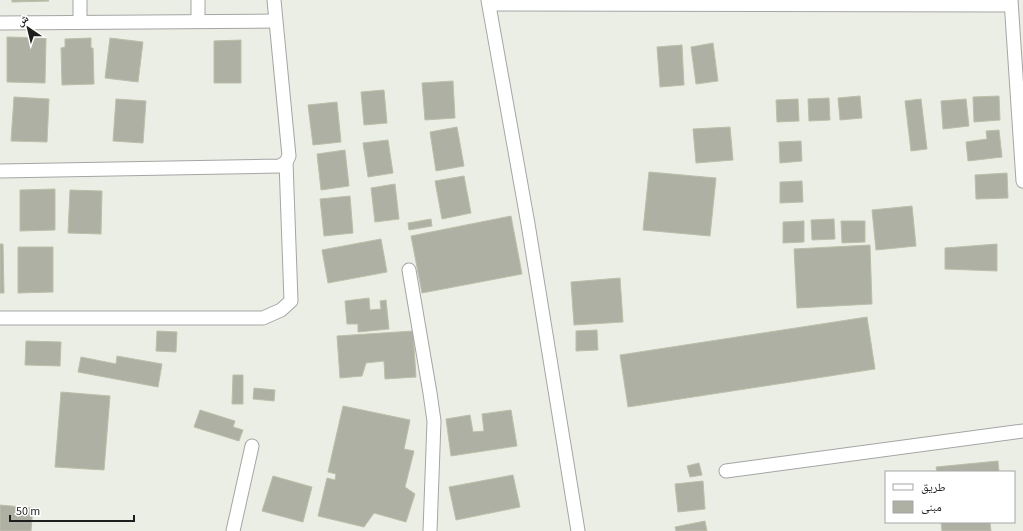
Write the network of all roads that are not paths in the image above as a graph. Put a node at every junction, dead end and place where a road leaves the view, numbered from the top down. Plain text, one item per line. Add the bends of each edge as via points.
1 (80, 0) edge
2 (198, 0) edge
3 (274, 0) edge
4 (488, 2) edge
5 (699, 2) edge
6 (1011, 3) edge
7 (275, 21) junction
8 (80, 22) junction
9 (198, 22) junction
10 (0, 23) edge
11 (286, 162) junction
12 (0, 171) edge
13 (1023, 181) edge
14 (409, 270) dead end
15 (0, 318) edge
16 (1023, 431) edge
17 (252, 446) dead end
18 (726, 471) dead end
19 (233, 531) edge
20 (430, 531) edge
21 (578, 531) edge

1 - 8 street
2 - 9 street
3 - 7 street
4 - 5 street
4 - 21 street via 528,224
5 - 6 street
6 - 13 street
7 - 9 street
7 - 11 street via 289,156
8 - 9 street
8 - 10 street
11 - 12 street via 280,166
11 - 15 street via 291,301 282,310 263,318
14 - 20 street via 434,421
16 - 18 street
17 - 19 street

